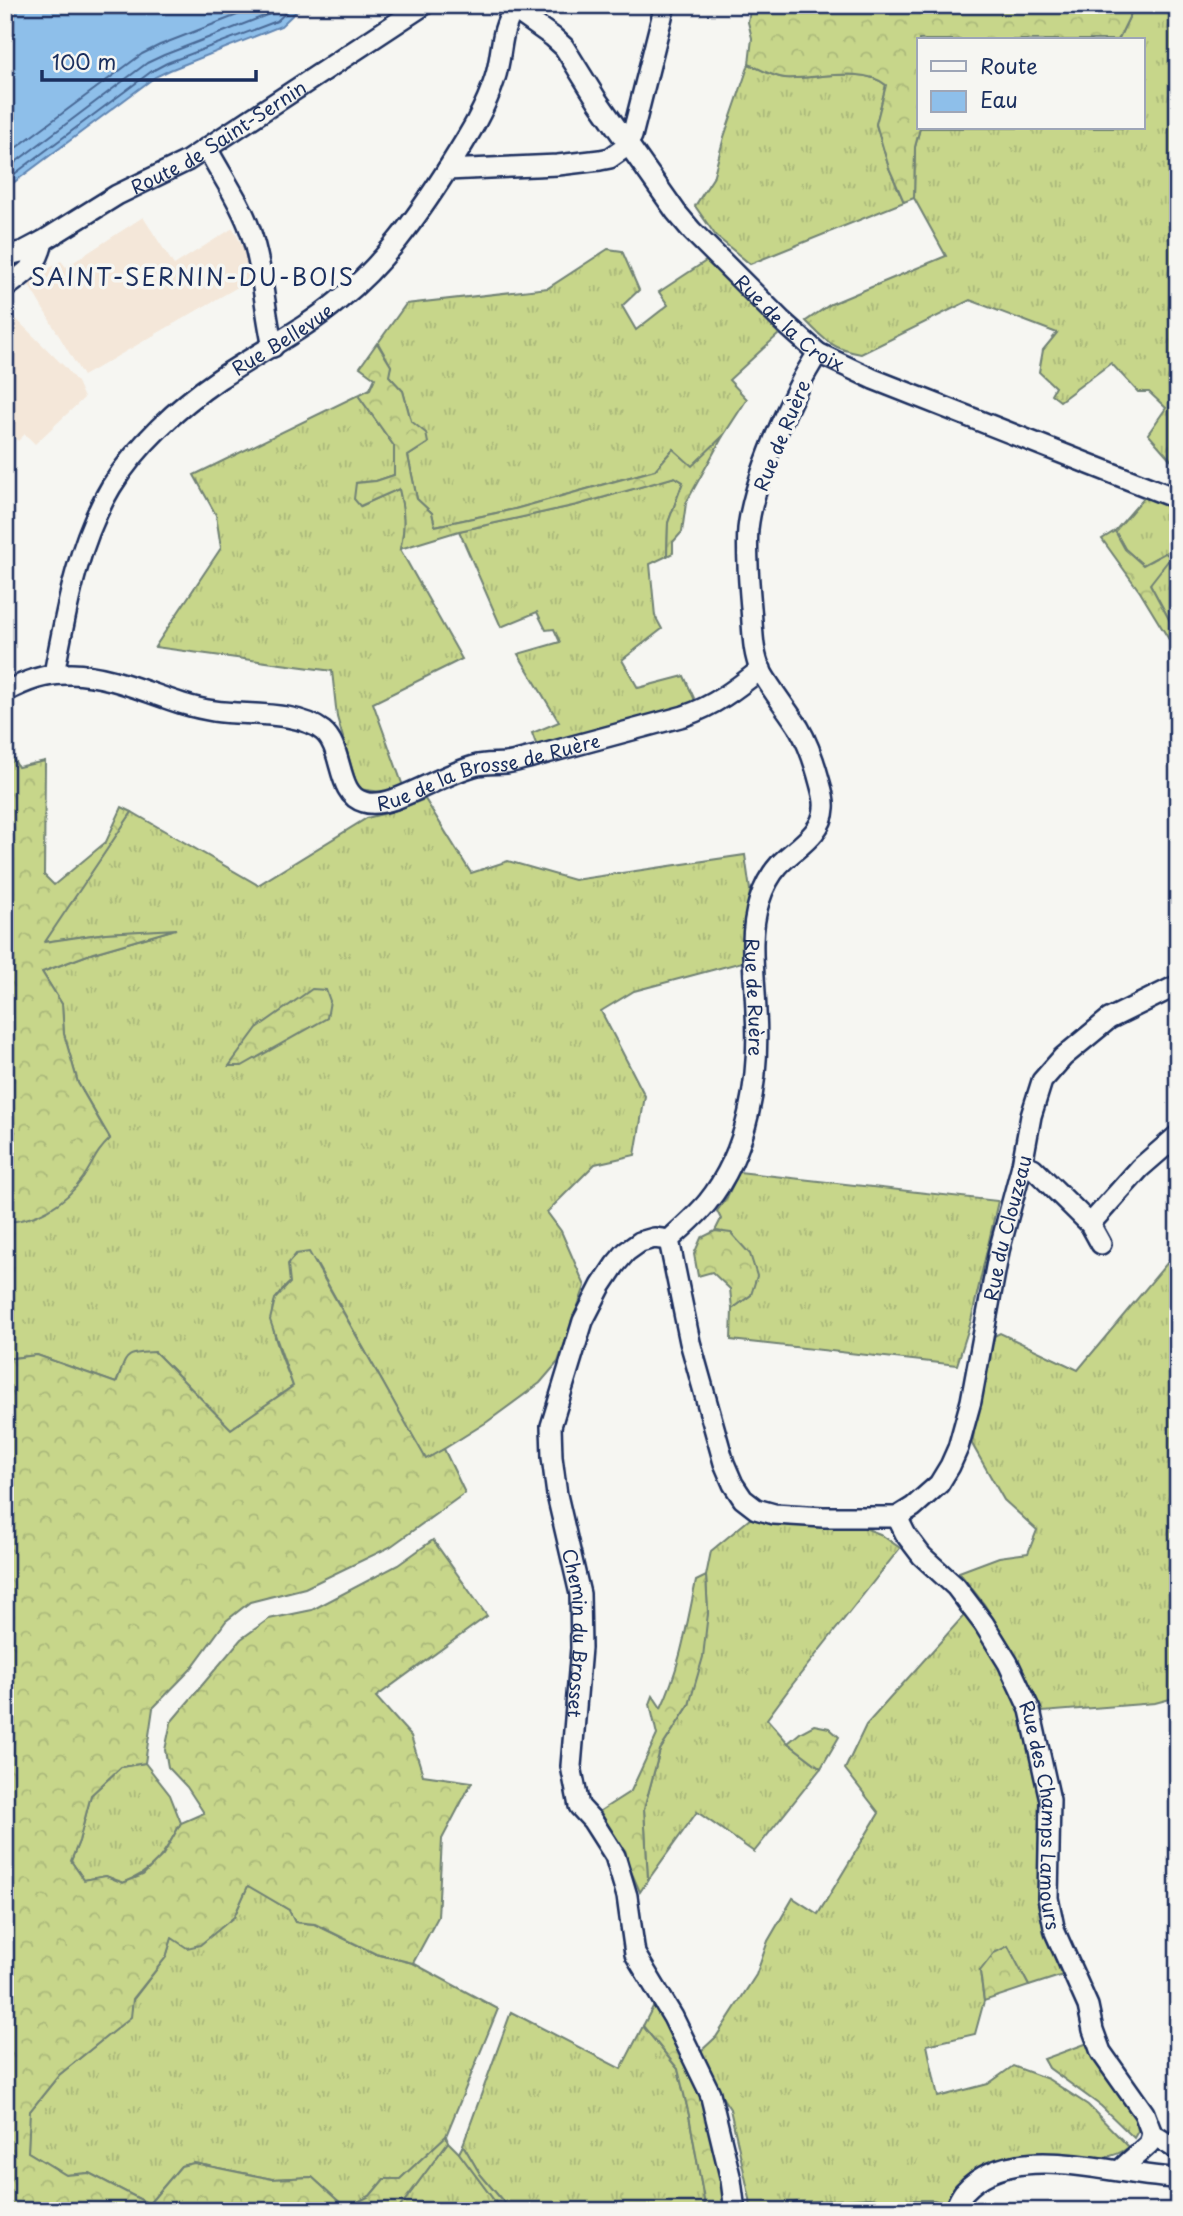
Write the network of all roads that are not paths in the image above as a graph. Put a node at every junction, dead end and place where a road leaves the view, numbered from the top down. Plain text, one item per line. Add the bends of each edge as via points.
1 (424, 5) edge
2 (665, 5) edge
3 (511, 8) edge
4 (628, 143) junction
5 (207, 148) junction
6 (447, 170) junction
7 (43, 241) junction
8 (5, 256) edge
9 (5, 288) edge
10 (273, 347) junction
11 (818, 353) junction
12 (1178, 499) edge
13 (761, 669) junction
14 (54, 674) junction
15 (5, 692) edge
16 (1175, 991) edge
17 (1178, 1135) edge
18 (1022, 1165) junction
19 (1090, 1224) junction
20 (669, 1240) junction
21 (1101, 1244) dead end
22 (897, 1517) junction
23 (1152, 2134) junction
24 (1178, 2150) edge
25 (1120, 2170) junction
26 (1178, 2178) edge
27 (735, 2211) edge
28 (953, 2211) edge

1 - 5 street, Route de Saint-Sernin
2 - 4 street
3 - 4 street, Rue de la Croix via 564,47
3 - 6 street, Rue Bellevue via 489,96
4 - 6 street via 600,160
4 - 11 street, Rue de la Croix via 692,232
5 - 7 street, Route de Saint-Sernin via 117,195
5 - 10 street via 250,228
6 - 10 street, Rue Bellevue via 358,284
7 - 8 street, Route de Saint-Sernin
7 - 9 street via 33,267
10 - 14 street, Rue Bellevue via 194,398 153,435 117,479 90,530 75,574
11 - 12 street, Rue de la Croix
11 - 13 street, Rue de Ruère via 782,425 759,483 748,528 753,638
13 - 14 street, Rue de la Brosse de Ruère via 705,709 584,745 477,765 373,804 354,798 333,744 314,725 182,705 124,682
13 - 20 street, Rue de Ruère via 808,746 825,807 816,830 769,879 755,914 758,1049 733,1160 706,1203
14 - 15 street, Rue de la Brosse de Ruère
16 - 18 street, Rue du Clouzeau via 1109,1019 1063,1057 1042,1081
17 - 19 street via 1140,1168
18 - 19 street via 1033,1168
18 - 22 street, Rue du Clouzeau via 958,1448 939,1484
19 - 21 street
20 - 22 street via 690,1342 724,1463 743,1499 774,1514
20 - 27 street, Chemin du Brosset via 640,1242 626,1252 601,1286 583,1321 551,1426 557,1495 580,1594 580,1662 571,1766 579,1806 615,1856 627,1896 635,1954 673,2017 710,2093
22 - 23 street, Rue des Champs Lamours via 922,1556 956,1587 984,1624 1030,1710 1050,1800 1048,1898 1055,1932 1088,2006 1101,2052 1144,2113
23 - 24 street
23 - 25 street via 1149,2144
25 - 26 street
25 - 28 street via 1031,2163 1005,2167 964,2192

